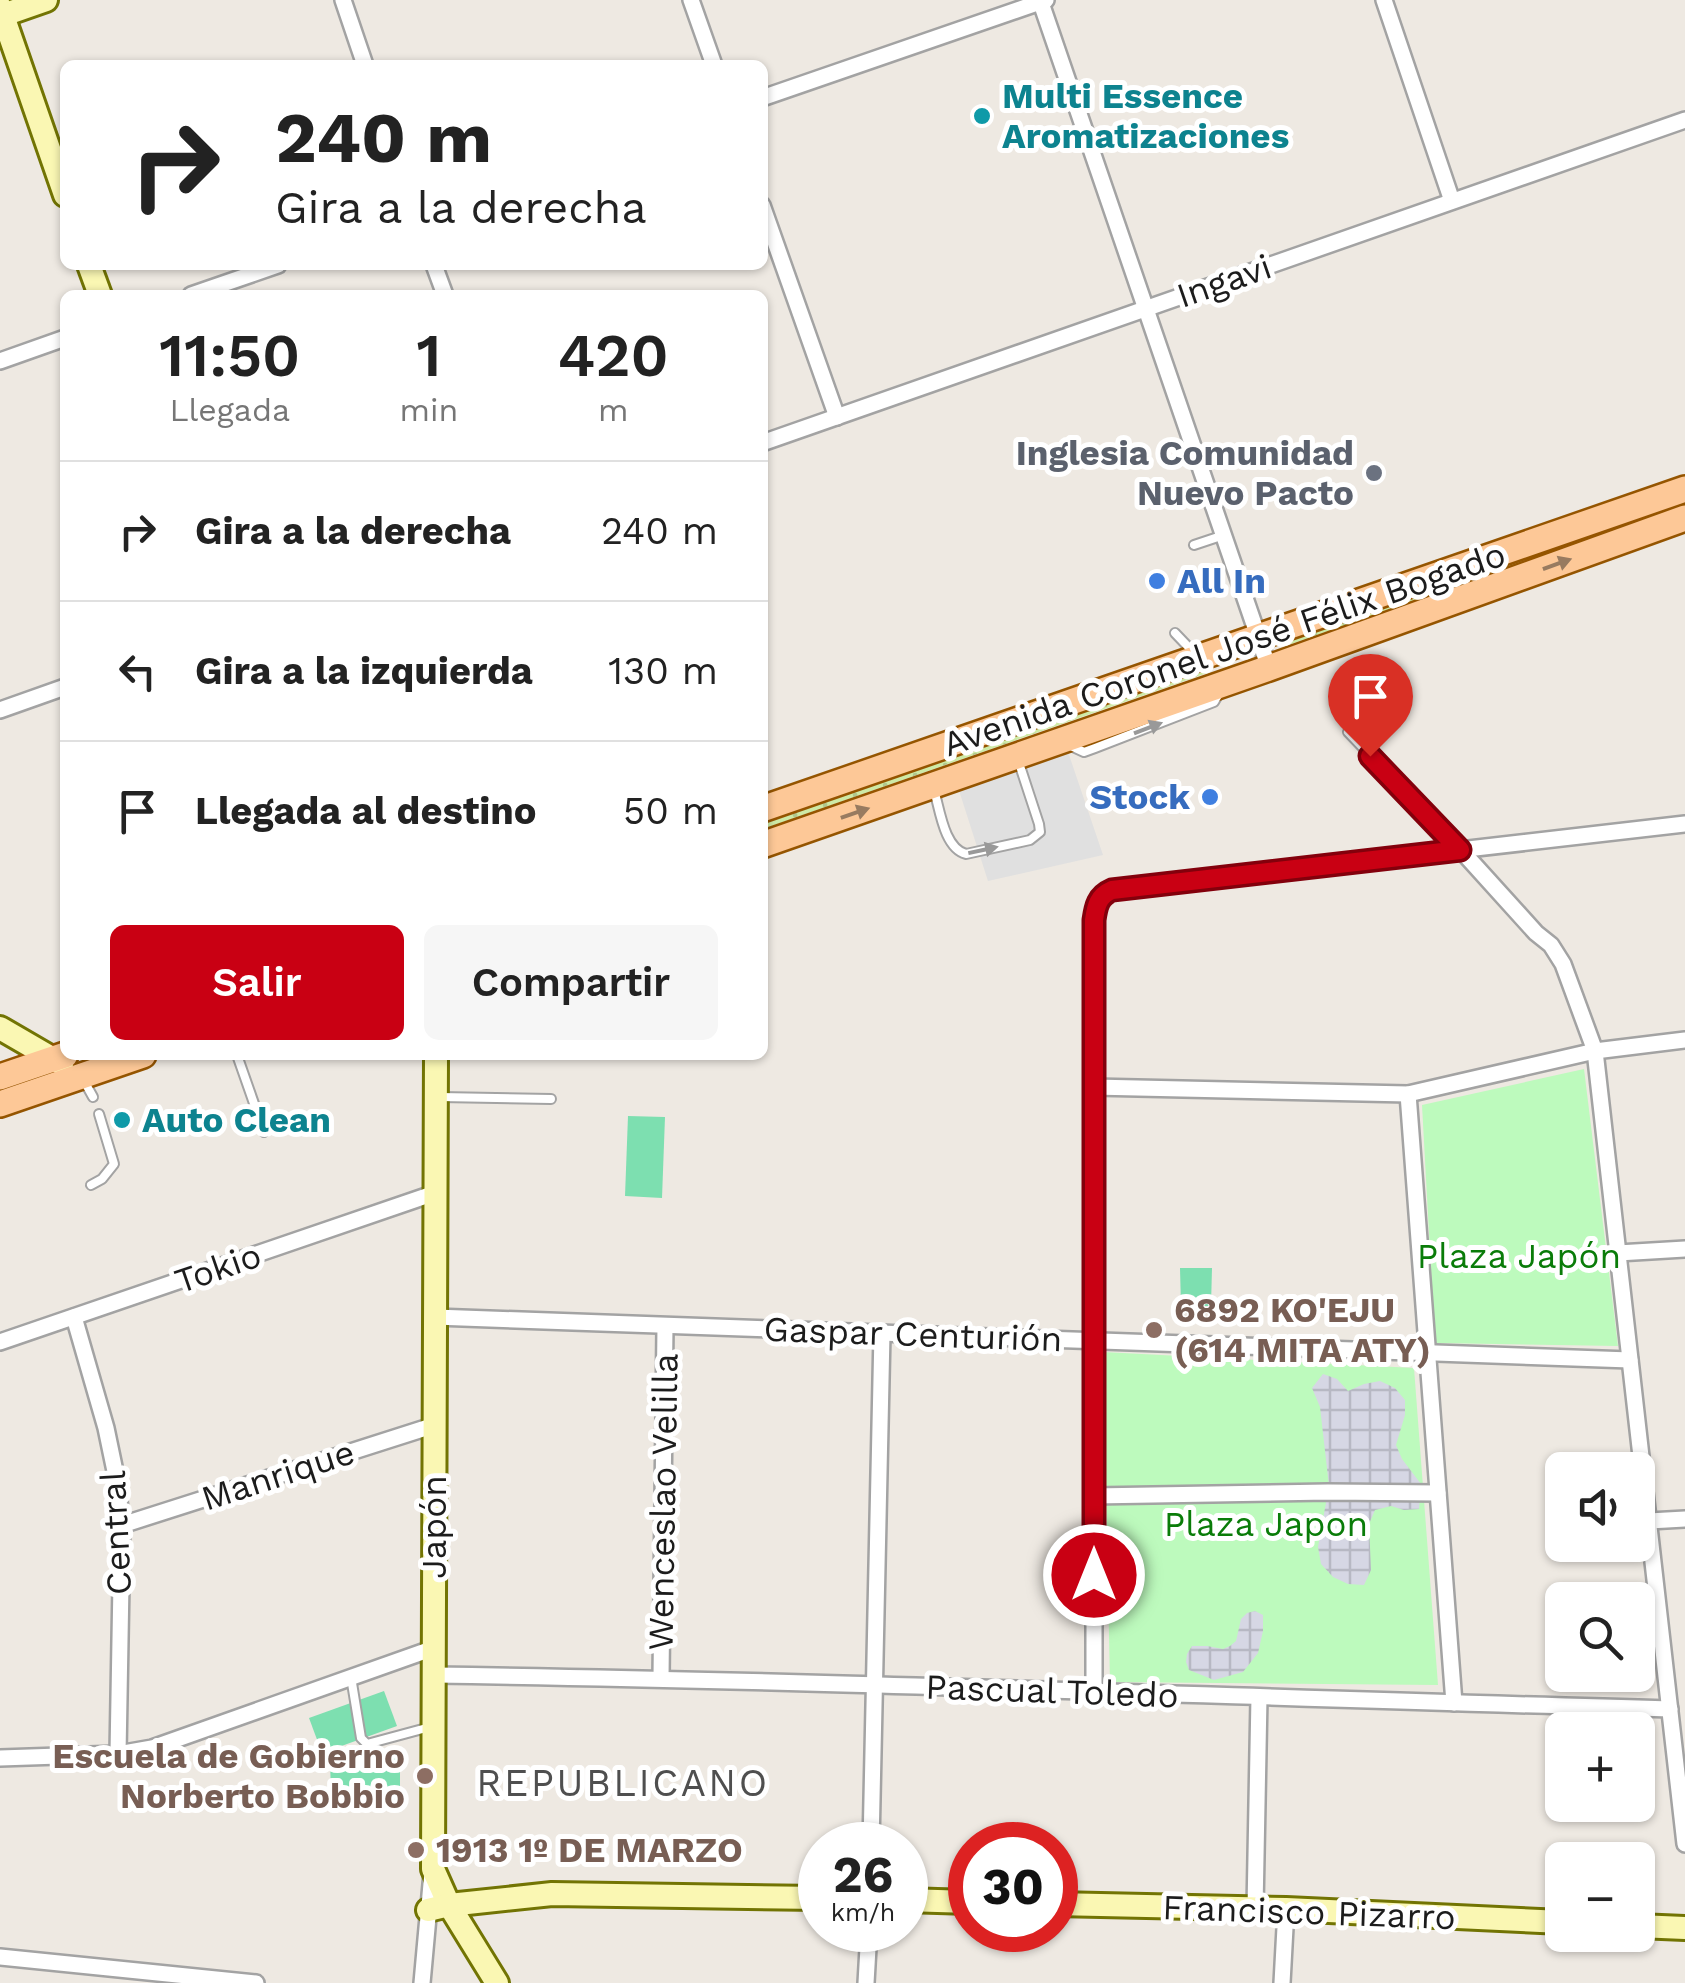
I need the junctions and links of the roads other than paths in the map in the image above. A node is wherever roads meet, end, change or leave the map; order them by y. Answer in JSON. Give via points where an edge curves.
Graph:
{"nodes":[{"id":1,"x":46,"y":0,"type":"edge"},
{"id":2,"x":342,"y":0,"type":"edge"},
{"id":3,"x":691,"y":0,"type":"edge"},
{"id":4,"x":1384,"y":0,"type":"edge"},
{"id":5,"x":1042,"y":1,"type":"edge"},
{"id":6,"x":2,"y":11,"type":"edge"},
{"id":7,"x":363,"y":60,"type":"edge"},
{"id":8,"x":712,"y":60,"type":"edge"},
{"id":9,"x":768,"y":96,"type":"edge"},
{"id":10,"x":1685,"y":120,"type":"edge"},
{"id":11,"x":60,"y":179,"type":"edge"},
{"id":12,"x":1452,"y":201,"type":"junction"},
{"id":13,"x":768,"y":222,"type":"edge"},
{"id":14,"x":264,"y":270,"type":"edge"},
{"id":15,"x":206,"y":290,"type":"edge"},
{"id":16,"x":1146,"y":308,"type":"junction"},
{"id":17,"x":60,"y":340,"type":"edge"},
{"id":18,"x":0,"y":361,"type":"edge"},
{"id":19,"x":837,"y":417,"type":"junction"},
{"id":20,"x":768,"y":441,"type":"edge"},
{"id":21,"x":1685,"y":489,"type":"edge"},
{"id":22,"x":1685,"y":518,"type":"edge"},
{"id":23,"x":1224,"y":535,"type":"junction"},
{"id":24,"x":1194,"y":544,"type":"dead end"},
{"id":25,"x":1175,"y":633,"type":"dead end"},
{"id":26,"x":1258,"y":636,"type":"junction"},
{"id":27,"x":1198,"y":657,"type":"junction"},
{"id":28,"x":1269,"y":668,"type":"junction"},
{"id":29,"x":60,"y":689,"type":"edge"},
{"id":30,"x":0,"y":710,"type":"edge"},
{"id":31,"x":1348,"y":732,"type":"dead end"},
{"id":32,"x":1017,"y":756,"type":"junction"},
{"id":33,"x":932,"y":786,"type":"junction"},
{"id":34,"x":768,"y":807,"type":"edge"},
{"id":35,"x":1685,"y":824,"type":"edge"},
{"id":36,"x":768,"y":843,"type":"edge"},
{"id":37,"x":1460,"y":850,"type":"junction"},
{"id":38,"x":0,"y":1028,"type":"edge"},
{"id":39,"x":1685,"y":1040,"type":"edge"},
{"id":40,"x":1595,"y":1051,"type":"junction"},
{"id":41,"x":59,"y":1057,"type":"edge"},
{"id":42,"x":62,"y":1060,"type":"edge"},
{"id":43,"x":134,"y":1060,"type":"edge"},
{"id":44,"x":239,"y":1060,"type":"edge"},
{"id":45,"x":436,"y":1060,"type":"edge"},
{"id":46,"x":0,"y":1077,"type":"edge"},
{"id":47,"x":87,"y":1086,"type":"junction"},
{"id":48,"x":1093,"y":1086,"type":"junction"},
{"id":49,"x":1408,"y":1094,"type":"junction"},
{"id":50,"x":436,"y":1096,"type":"junction"},
{"id":51,"x":551,"y":1098,"type":"dead end"},
{"id":52,"x":0,"y":1104,"type":"edge"},
{"id":53,"x":99,"y":1114,"type":"dead end"},
{"id":54,"x":264,"y":1132,"type":"dead end"},
{"id":55,"x":91,"y":1185,"type":"dead end"},
{"id":56,"x":436,"y":1193,"type":"junction"},
{"id":57,"x":1685,"y":1249,"type":"edge"},
{"id":58,"x":1618,"y":1252,"type":"junction"},
{"id":59,"x":74,"y":1317,"type":"junction"},
{"id":60,"x":435,"y":1318,"type":"junction"},
{"id":61,"x":664,"y":1326,"type":"junction"},
{"id":62,"x":882,"y":1333,"type":"junction"},
{"id":63,"x":1093,"y":1341,"type":"junction"},
{"id":64,"x":0,"y":1342,"type":"edge"},
{"id":65,"x":1428,"y":1352,"type":"junction"},
{"id":66,"x":1630,"y":1360,"type":"junction"},
{"id":67,"x":434,"y":1424,"type":"junction"},
{"id":68,"x":1641,"y":1452,"type":"edge"},
{"id":69,"x":1438,"y":1493,"type":"junction"},
{"id":70,"x":1094,"y":1496,"type":"junction"},
{"id":71,"x":1685,"y":1519,"type":"edge"},
{"id":72,"x":1655,"y":1521,"type":"edge"},
{"id":73,"x":122,"y":1525,"type":"junction"},
{"id":74,"x":1654,"y":1562,"type":"edge"},
{"id":75,"x":434,"y":1648,"type":"junction"},
{"id":76,"x":434,"y":1675,"type":"junction"},
{"id":77,"x":351,"y":1677,"type":"junction"},
{"id":78,"x":661,"y":1678,"type":"junction"},
{"id":79,"x":875,"y":1684,"type":"junction"},
{"id":80,"x":1094,"y":1693,"type":"junction"},
{"id":81,"x":1258,"y":1698,"type":"junction"},
{"id":82,"x":1454,"y":1703,"type":"junction"},
{"id":83,"x":1670,"y":1709,"type":"junction"},
{"id":84,"x":434,"y":1726,"type":"junction"},
{"id":85,"x":118,"y":1754,"type":"junction"},
{"id":86,"x":0,"y":1758,"type":"edge"},
{"id":87,"x":872,"y":1822,"type":"edge"},
{"id":88,"x":1685,"y":1844,"type":"edge"},
{"id":89,"x":798,"y":1897,"type":"edge"},
{"id":90,"x":1078,"y":1904,"type":"edge"},
{"id":91,"x":438,"y":1908,"type":"junction"},
{"id":92,"x":1255,"y":1908,"type":"junction"},
{"id":93,"x":1286,"y":1909,"type":"junction"},
{"id":94,"x":1545,"y":1921,"type":"edge"},
{"id":95,"x":1655,"y":1927,"type":"edge"},
{"id":96,"x":1685,"y":1928,"type":"edge"},
{"id":97,"x":868,"y":1952,"type":"edge"},
{"id":98,"x":0,"y":1957,"type":"edge"},
{"id":99,"x":256,"y":1983,"type":"edge"},
{"id":100,"x":422,"y":1983,"type":"edge"},
{"id":101,"x":496,"y":1983,"type":"edge"},
{"id":102,"x":866,"y":1983,"type":"edge"},
{"id":103,"x":1282,"y":1983,"type":"edge"}],
"edges":[{"from":1,"to":6,"type":"street"},
{"from":2,"to":7,"type":"street"},
{"from":3,"to":8,"type":"street"},
{"from":4,"to":12,"type":"street"},
{"from":5,"to":9,"type":"street"},
{"from":5,"to":16,"type":"street"},
{"from":6,"to":11,"type":"street"},
{"from":10,"to":12,"type":"street","name":"Ingavi"},
{"from":12,"to":16,"type":"street","name":"Ingavi"},
{"from":13,"to":19,"type":"street"},
{"from":14,"to":15,"type":"street"},
{"from":16,"to":19,"type":"street","name":"Ingavi"},
{"from":16,"to":23,"type":"street"},
{"from":17,"to":18,"type":"street"},
{"from":19,"to":20,"type":"street","name":"Ingavi"},
{"from":21,"to":26,"type":"main road","name":"Avenida Coronel José Félix Bogado"},
{"from":28,"to":22,"type":"main road","name":"Avenida Coronel José Félix Bogado","one_way":true},
{"from":23,"to":24,"type":"lane"},
{"from":23,"to":26,"type":"street"},
{"from":25,"to":27,"type":"lane"},
{"from":26,"to":27,"type":"main road","name":"Avenida Coronel José Félix Bogado"},
{"from":26,"to":28,"type":"street"},
{"from":27,"to":34,"type":"main road","name":"Avenida Coronel José Félix Bogado"},
{"from":32,"to":28,"type":"main road","name":"Avenida Coronel José Félix Bogado","one_way":true},
{"from":29,"to":30,"type":"street"},
{"from":31,"to":37,"type":"lane"},
{"from":32,"to":33,"type":"main road","name":"Avenida Coronel José Félix Bogado"},
{"from":33,"to":32,"type":"lane","one_way":true,"via":[[960,853],[1030,840],[1039,824]]},
{"from":36,"to":33,"type":"main road","name":"Avenida Coronel José Félix Bogado","one_way":true},
{"from":35,"to":37,"type":"street"},
{"from":37,"to":40,"type":"street","via":[[1551,945]]},
{"from":37,"to":48,"type":"street","via":[[1112,890],[1100,898],[1094,920]]},
{"from":38,"to":41,"type":"street"},
{"from":39,"to":40,"type":"street"},
{"from":40,"to":49,"type":"street"},
{"from":40,"to":58,"type":"street"},
{"from":41,"to":46,"type":"main road"},
{"from":42,"to":47,"type":"street"},
{"from":43,"to":47,"type":"main road"},
{"from":44,"to":54,"type":"lane"},
{"from":45,"to":50,"type":"street","name":"Japón"},
{"from":47,"to":52,"type":"main road"},
{"from":48,"to":49,"type":"street"},
{"from":48,"to":63,"type":"street"},
{"from":49,"to":65,"type":"street"},
{"from":50,"to":51,"type":"lane"},
{"from":50,"to":56,"type":"street","name":"Japón"},
{"from":53,"to":55,"type":"lane","via":[[114,1164]]},
{"from":56,"to":59,"type":"street","name":"Tokio"},
{"from":56,"to":60,"type":"street","name":"Japón"},
{"from":57,"to":58,"type":"street"},
{"from":58,"to":66,"type":"street"},
{"from":59,"to":64,"type":"street","name":"Tokio"},
{"from":59,"to":73,"type":"street","name":"Central","via":[[106,1428]]},
{"from":60,"to":61,"type":"street","name":"Gaspar Centurión"},
{"from":60,"to":67,"type":"street","name":"Japón"},
{"from":61,"to":62,"type":"street","name":"Gaspar Centurión"},
{"from":61,"to":78,"type":"street","name":"Wenceslao Velilla"},
{"from":62,"to":63,"type":"street","name":"Gaspar Centurión"},
{"from":62,"to":79,"type":"street"},
{"from":63,"to":65,"type":"street","name":"Gaspar Centurión"},
{"from":63,"to":70,"type":"street"},
{"from":65,"to":66,"type":"street","name":"Gaspar Centurión"},
{"from":65,"to":69,"type":"street"},
{"from":66,"to":68,"type":"street"},
{"from":67,"to":73,"type":"street","name":"Manrique"},
{"from":67,"to":75,"type":"street","name":"Japón"},
{"from":69,"to":70,"type":"street"},
{"from":69,"to":82,"type":"street"},
{"from":70,"to":80,"type":"street"},
{"from":71,"to":72,"type":"street"},
{"from":73,"to":85,"type":"street","name":"Central"},
{"from":74,"to":83,"type":"street"},
{"from":75,"to":76,"type":"street","name":"Japón"},
{"from":75,"to":77,"type":"street"},
{"from":76,"to":78,"type":"street","name":"Pascual Toledo"},
{"from":76,"to":84,"type":"street","name":"Japón"},
{"from":77,"to":84,"type":"lane","via":[[367,1744]]},
{"from":77,"to":85,"type":"street"},
{"from":78,"to":79,"type":"street","name":"Pascual Toledo"},
{"from":79,"to":80,"type":"street","name":"Pascual Toledo"},
{"from":79,"to":87,"type":"street"},
{"from":80,"to":81,"type":"street","name":"Pascual Toledo"},
{"from":81,"to":82,"type":"street","name":"Pascual Toledo"},
{"from":81,"to":92,"type":"street"},
{"from":82,"to":83,"type":"street","name":"Pascual Toledo"},
{"from":83,"to":88,"type":"street"},
{"from":84,"to":91,"type":"street","name":"Japón"},
{"from":85,"to":86,"type":"street"},
{"from":89,"to":91,"type":"street","via":[[552,1894]]},
{"from":90,"to":92,"type":"street","name":"Francisco Pizarro"},
{"from":91,"to":100,"type":"street"},
{"from":91,"to":101,"type":"street","name":"Japón"},
{"from":92,"to":93,"type":"street","name":"Francisco Pizarro"},
{"from":93,"to":94,"type":"street","name":"Francisco Pizarro"},
{"from":93,"to":103,"type":"street"},
{"from":95,"to":96,"type":"street"},
{"from":97,"to":102,"type":"street"},
{"from":98,"to":99,"type":"street"}]}
